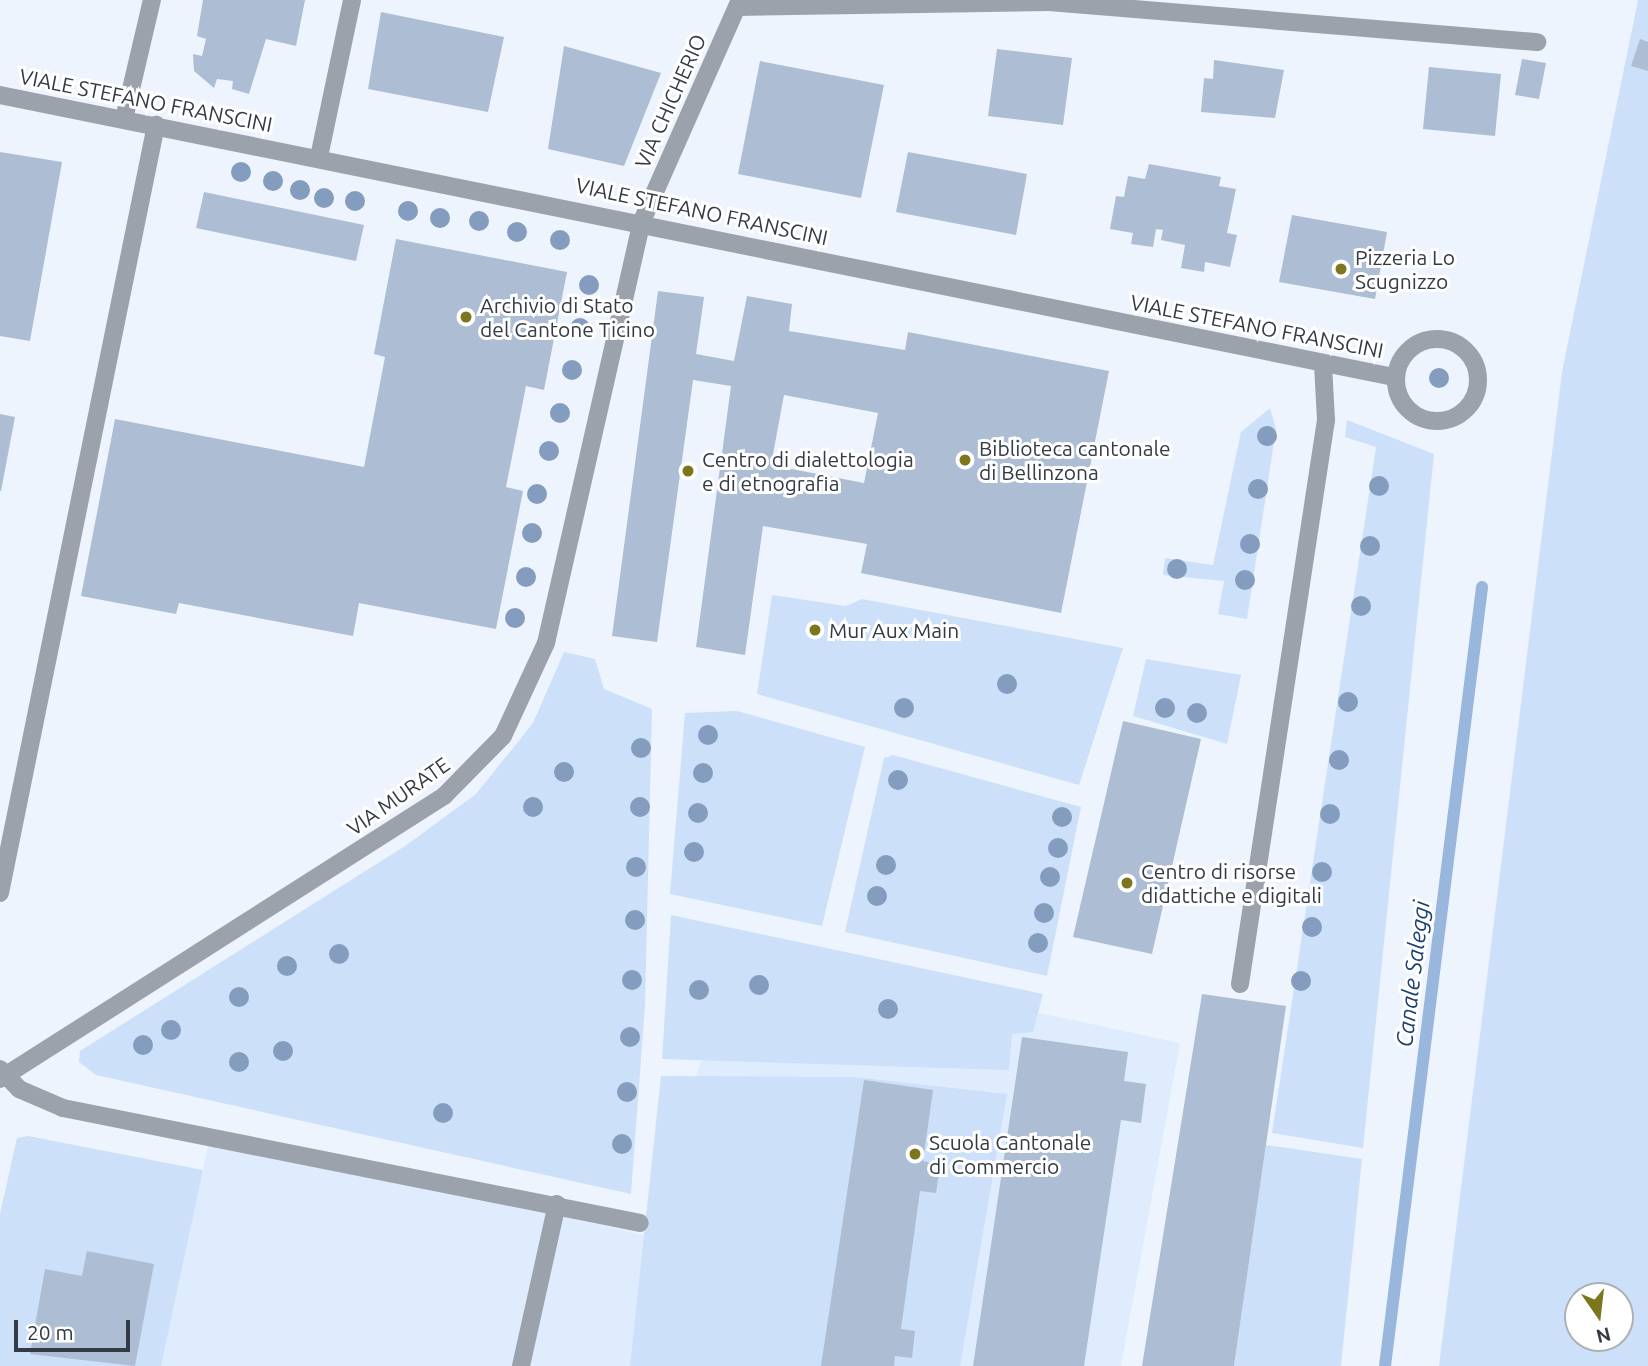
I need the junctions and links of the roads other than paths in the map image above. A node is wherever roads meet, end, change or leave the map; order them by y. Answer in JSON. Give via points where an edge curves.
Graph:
{"nodes":[{"id":1,"x":152,"y":0,"type":"edge"},
{"id":2,"x":352,"y":0,"type":"edge"},
{"id":3,"x":739,"y":4,"type":"edge"},
{"id":4,"x":1537,"y":42,"type":"dead end"},
{"id":5,"x":0,"y":95,"type":"edge"},
{"id":6,"x":124,"y":119,"type":"junction"},
{"id":7,"x":156,"y":125,"type":"junction"},
{"id":8,"x":318,"y":157,"type":"junction"},
{"id":9,"x":642,"y":221,"type":"junction"},
{"id":10,"x":1323,"y":364,"type":"junction"},
{"id":11,"x":1394,"y":377,"type":"junction"},
{"id":12,"x":0,"y":893,"type":"edge"},
{"id":13,"x":1240,"y":985,"type":"dead end"},
{"id":14,"x":1,"y":1080,"type":"edge"},
{"id":15,"x":557,"y":1204,"type":"junction"},
{"id":16,"x":640,"y":1223,"type":"dead end"},
{"id":17,"x":522,"y":1366,"type":"edge"}],
"edges":[{"from":1,"to":6,"type":"street"},
{"from":2,"to":8,"type":"street"},
{"from":3,"to":4,"type":"street","via":[[1049,2]]},
{"from":3,"to":9,"type":"street","name":"VIA CHICHERIO"},
{"from":5,"to":6,"type":"street","name":"VIALE STEFANO FRANSCINI"},
{"from":6,"to":7,"type":"street","name":"VIALE STEFANO FRANSCINI"},
{"from":7,"to":8,"type":"street","name":"VIALE STEFANO FRANSCINI"},
{"from":7,"to":12,"type":"street"},
{"from":8,"to":9,"type":"street","name":"VIALE STEFANO FRANSCINI"},
{"from":9,"to":10,"type":"street","name":"VIALE STEFANO FRANSCINI"},
{"from":9,"to":14,"type":"street","name":"VIA MURATE","via":[[546,643],[503,736],[444,796]]},
{"from":10,"to":11,"type":"street","name":"VIALE STEFANO FRANSCINI"},
{"from":10,"to":13,"type":"street","via":[[1326,420]]},
{"from":11,"to":11,"type":"street","via":[[1403,404],[1426,421],[1454,418],[1478,389],[1474,361],[1442,339],[1416,345]]},
{"from":14,"to":15,"type":"street","via":[[63,1108]]},
{"from":15,"to":16,"type":"street"},
{"from":15,"to":17,"type":"street"}]}
